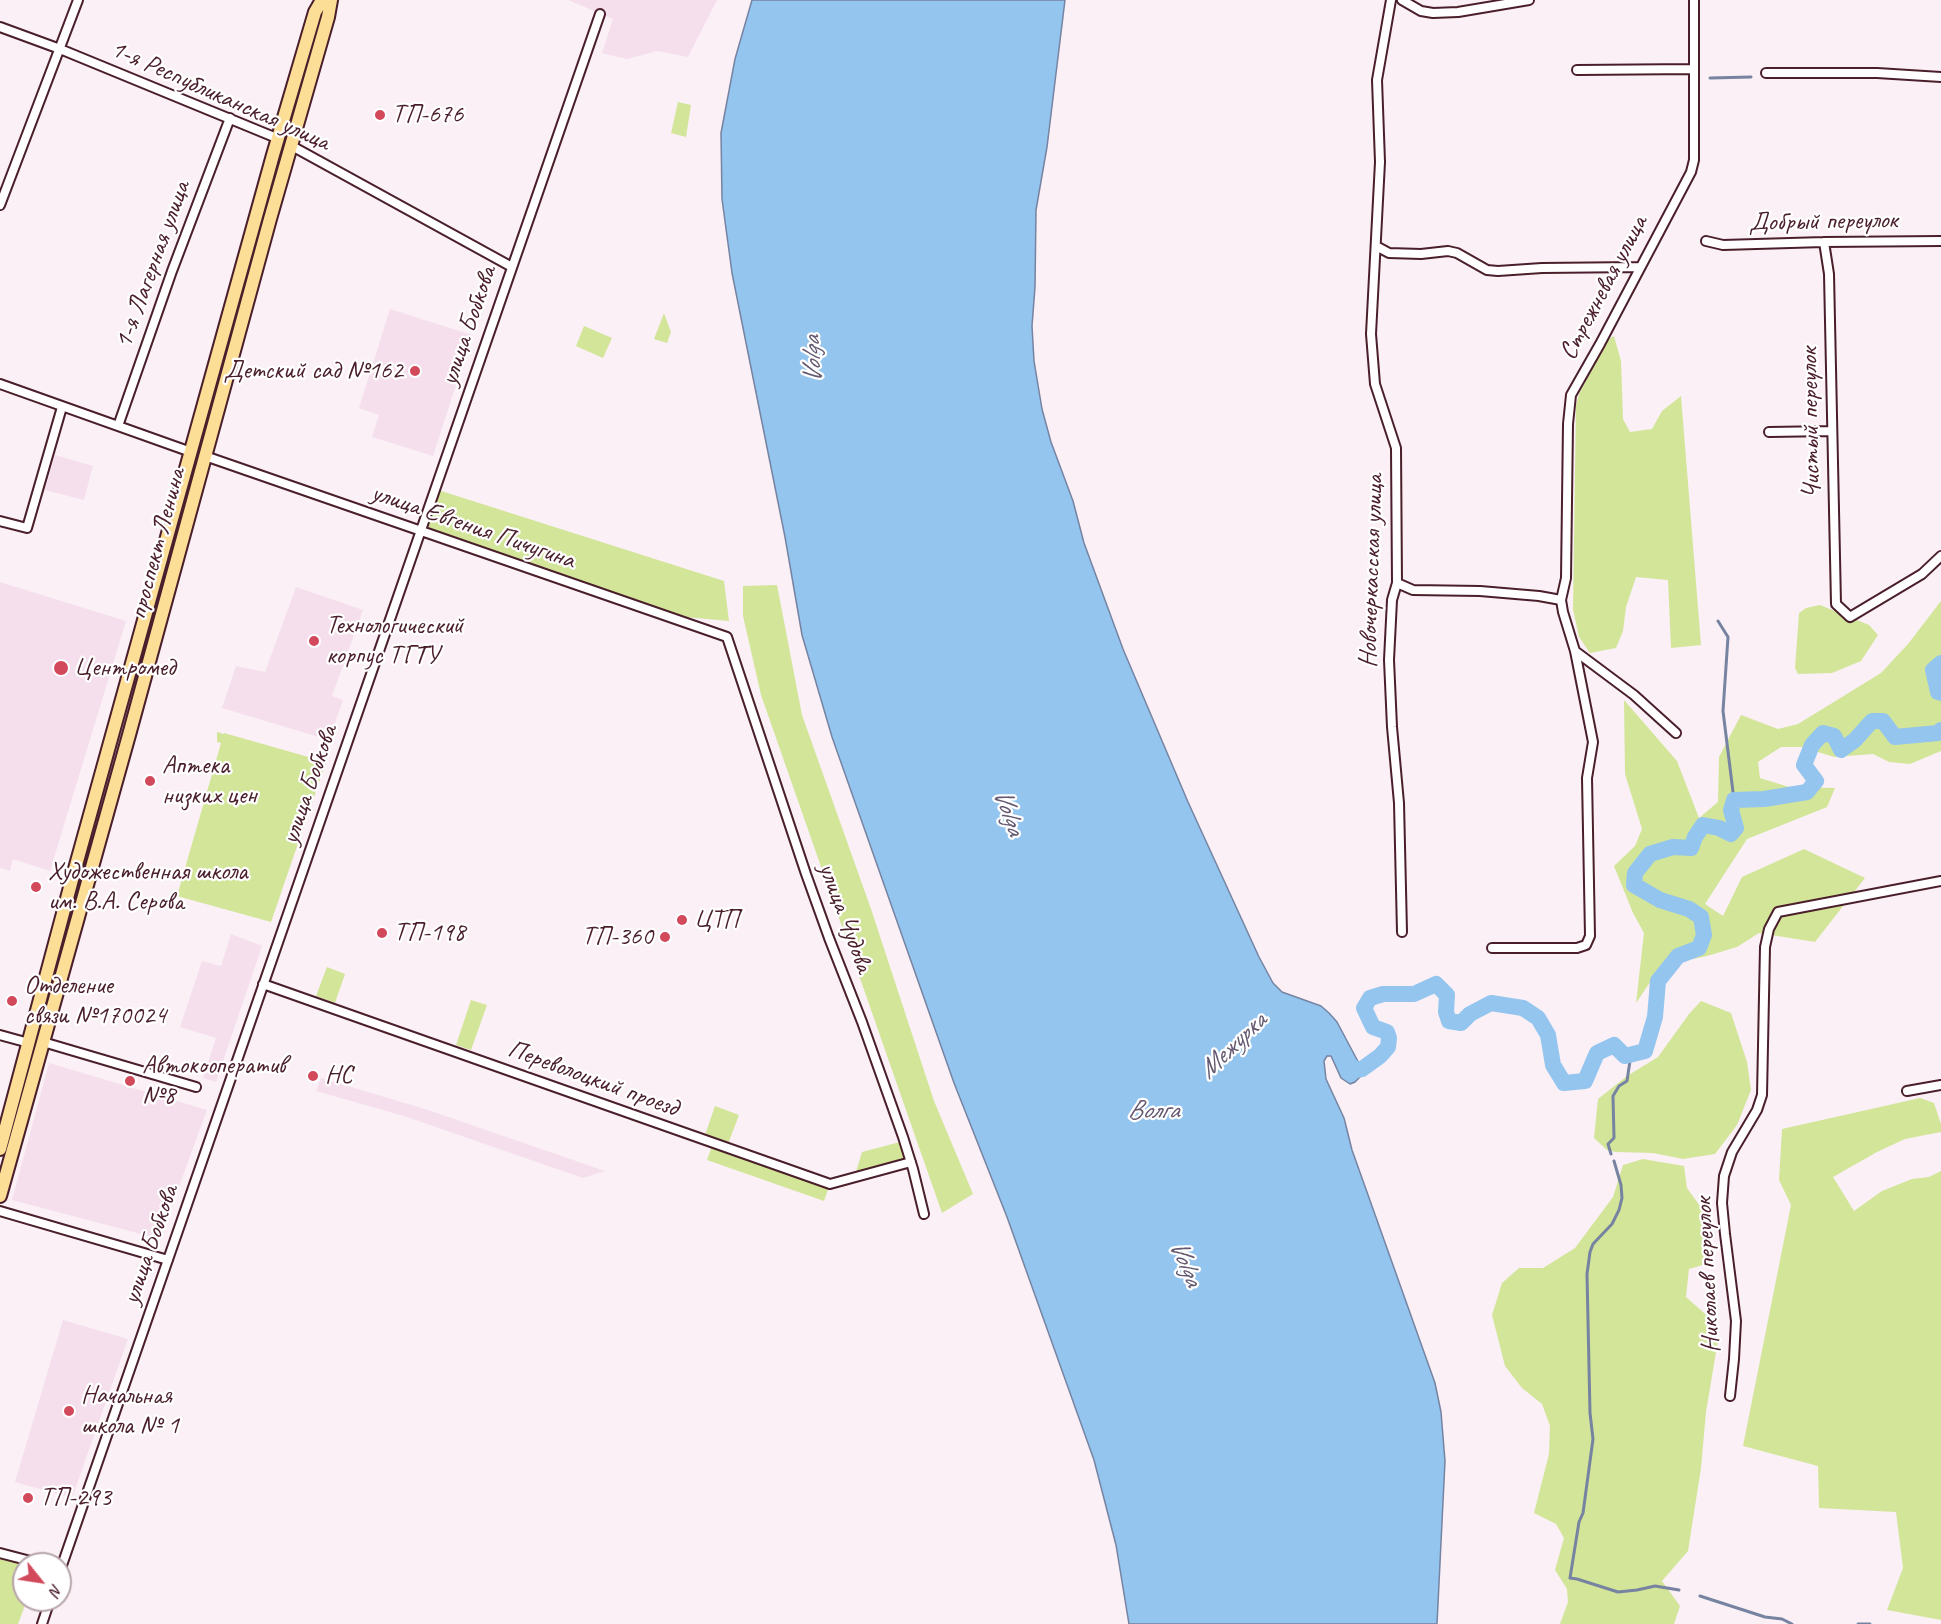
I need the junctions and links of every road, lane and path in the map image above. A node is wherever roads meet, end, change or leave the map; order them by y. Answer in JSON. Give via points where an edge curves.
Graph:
{"nodes":[{"id":1,"x":78,"y":0,"type":"edge"},
{"id":2,"x":322,"y":0,"type":"edge"},
{"id":3,"x":331,"y":0,"type":"edge"},
{"id":4,"x":1391,"y":0,"type":"edge"},
{"id":5,"x":1402,"y":0,"type":"edge"},
{"id":6,"x":1529,"y":0,"type":"edge"},
{"id":7,"x":1695,"y":0,"type":"edge"},
{"id":8,"x":600,"y":14,"type":"dead end"},
{"id":9,"x":0,"y":27,"type":"edge"},
{"id":10,"x":60,"y":49,"type":"junction"},
{"id":11,"x":1694,"y":69,"type":"junction"},
{"id":12,"x":1577,"y":70,"type":"dead end"},
{"id":13,"x":1766,"y":73,"type":"dead end"},
{"id":14,"x":1941,"y":77,"type":"edge"},
{"id":15,"x":230,"y":118,"type":"junction"},
{"id":16,"x":278,"y":139,"type":"junction"},
{"id":17,"x":291,"y":146,"type":"junction"},
{"id":18,"x":0,"y":205,"type":"edge"},
{"id":19,"x":1706,"y":241,"type":"dead end"},
{"id":20,"x":1941,"y":241,"type":"edge"},
{"id":21,"x":1824,"y":242,"type":"junction"},
{"id":22,"x":1376,"y":246,"type":"junction"},
{"id":23,"x":512,"y":267,"type":"junction"},
{"id":24,"x":1640,"y":267,"type":"junction"},
{"id":25,"x":0,"y":384,"type":"edge"},
{"id":26,"x":62,"y":407,"type":"junction"},
{"id":27,"x":118,"y":426,"type":"junction"},
{"id":28,"x":1831,"y":431,"type":"junction"},
{"id":29,"x":1769,"y":432,"type":"dead end"},
{"id":30,"x":191,"y":452,"type":"junction"},
{"id":31,"x":204,"y":460,"type":"junction"},
{"id":32,"x":0,"y":521,"type":"edge"},
{"id":33,"x":420,"y":531,"type":"junction"},
{"id":34,"x":1941,"y":556,"type":"edge"},
{"id":35,"x":1397,"y":583,"type":"junction"},
{"id":36,"x":1561,"y":600,"type":"junction"},
{"id":37,"x":727,"y":637,"type":"joint"},
{"id":38,"x":1575,"y":651,"type":"junction"},
{"id":39,"x":1676,"y":733,"type":"dead end"},
{"id":40,"x":1941,"y":881,"type":"edge"},
{"id":41,"x":1402,"y":932,"type":"dead end"},
{"id":42,"x":1492,"y":948,"type":"dead end"},
{"id":43,"x":263,"y":984,"type":"junction"},
{"id":44,"x":0,"y":1035,"type":"edge"},
{"id":45,"x":29,"y":1042,"type":"junction"},
{"id":46,"x":41,"y":1048,"type":"junction"},
{"id":47,"x":1941,"y":1085,"type":"edge"},
{"id":48,"x":196,"y":1087,"type":"dead end"},
{"id":49,"x":1907,"y":1090,"type":"dead end"},
{"id":50,"x":0,"y":1149,"type":"edge"},
{"id":51,"x":911,"y":1162,"type":"junction"},
{"id":52,"x":0,"y":1196,"type":"edge"},
{"id":53,"x":0,"y":1211,"type":"edge"},
{"id":54,"x":924,"y":1214,"type":"dead end"},
{"id":55,"x":168,"y":1260,"type":"junction"},
{"id":56,"x":1730,"y":1396,"type":"dead end"},
{"id":57,"x":66,"y":1552,"type":"edge"}],
"edges":[{"from":1,"to":10,"type":"street"},
{"from":2,"to":16,"type":"main road","name":"проспект Ленина","via":[[315,12]]},
{"from":3,"to":17,"type":"main road","name":"проспект Ленина"},
{"from":4,"to":22,"type":"street","name":"Новочеркасская улица","via":[[1377,80],[1380,162]]},
{"from":5,"to":6,"type":"street","via":[[1433,13]]},
{"from":7,"to":11,"type":"street","name":"Стрежневая улица"},
{"from":8,"to":23,"type":"street","name":"улица Бобкова"},
{"from":9,"to":10,"type":"street","name":"1-я Республиканская улица"},
{"from":10,"to":15,"type":"street","name":"1-я Республиканская улица"},
{"from":10,"to":18,"type":"street"},
{"from":11,"to":12,"type":"street"},
{"from":11,"to":24,"type":"street","name":"Стрежневая улица","via":[[1694,159]]},
{"from":13,"to":14,"type":"street"},
{"from":15,"to":16,"type":"street","name":"1-я Республиканская улица"},
{"from":15,"to":27,"type":"street","name":"1-я Лагерная улица"},
{"from":16,"to":17,"type":"street","name":"1-я Республиканская улица"},
{"from":16,"to":30,"type":"main road","name":"проспект Ленина"},
{"from":17,"to":23,"type":"street","name":"1-я Республиканская улица"},
{"from":17,"to":31,"type":"main road","name":"проспект Ленина"},
{"from":19,"to":21,"type":"street","name":"Добрый переулок","via":[[1724,245]]},
{"from":20,"to":21,"type":"street","name":"Добрый переулок"},
{"from":21,"to":28,"type":"street","name":"Чистый переулок","via":[[1829,274]]},
{"from":22,"to":24,"type":"street","via":[[1389,253],[1448,251],[1487,270],[1498,271]]},
{"from":22,"to":35,"type":"street","name":"Новочеркасская улица","via":[[1371,334],[1375,384],[1396,448]]},
{"from":23,"to":33,"type":"street","name":"улица Бобкова"},
{"from":24,"to":36,"type":"street","name":"Стрежневая улица","via":[[1571,395],[1566,578]]},
{"from":25,"to":26,"type":"street"},
{"from":26,"to":27,"type":"street"},
{"from":26,"to":32,"type":"street","via":[[27,528]]},
{"from":27,"to":30,"type":"street"},
{"from":28,"to":29,"type":"street"},
{"from":28,"to":34,"type":"street","name":"Чистый переулок","via":[[1836,604],[1850,617],[1922,574]]},
{"from":30,"to":31,"type":"main road"},
{"from":30,"to":45,"type":"main road","name":"проспект Ленина"},
{"from":31,"to":33,"type":"street","name":"улица Евгения Пичугина"},
{"from":31,"to":46,"type":"main road","name":"проспект Ленина"},
{"from":33,"to":37,"type":"street","name":"улица Евгения Пичугина"},
{"from":33,"to":43,"type":"street","name":"улица Бобкова"},
{"from":35,"to":36,"type":"street","via":[[1413,590],[1480,591]]},
{"from":35,"to":41,"type":"street","name":"Новочеркасская улица","via":[[1392,600],[1389,660],[1399,803]]},
{"from":36,"to":38,"type":"street"},
{"from":37,"to":51,"type":"street","name":"улица Чудова","via":[[806,874]]},
{"from":38,"to":39,"type":"street","via":[[1634,695]]},
{"from":38,"to":42,"type":"street","via":[[1593,742],[1587,778],[1590,936],[1586,945],[1578,948]]},
{"from":40,"to":56,"type":"street","name":"Николаев переулок","via":[[1778,912],[1769,929],[1765,947],[1762,1095],[1724,1176],[1722,1203],[1736,1321]]},
{"from":43,"to":51,"type":"street","name":"Переволоцкий проезд","via":[[830,1184]]},
{"from":43,"to":55,"type":"street","name":"улица Бобкова"},
{"from":44,"to":45,"type":"street"},
{"from":45,"to":46,"type":"main road"},
{"from":45,"to":50,"type":"main road","name":"проспект Ленина"},
{"from":46,"to":48,"type":"street"},
{"from":46,"to":52,"type":"main road","name":"проспект Ленина"},
{"from":47,"to":49,"type":"street"},
{"from":51,"to":54,"type":"street","name":"улица Чудова"},
{"from":53,"to":55,"type":"street"},
{"from":55,"to":57,"type":"street","name":"улица Бобкова"}]}
